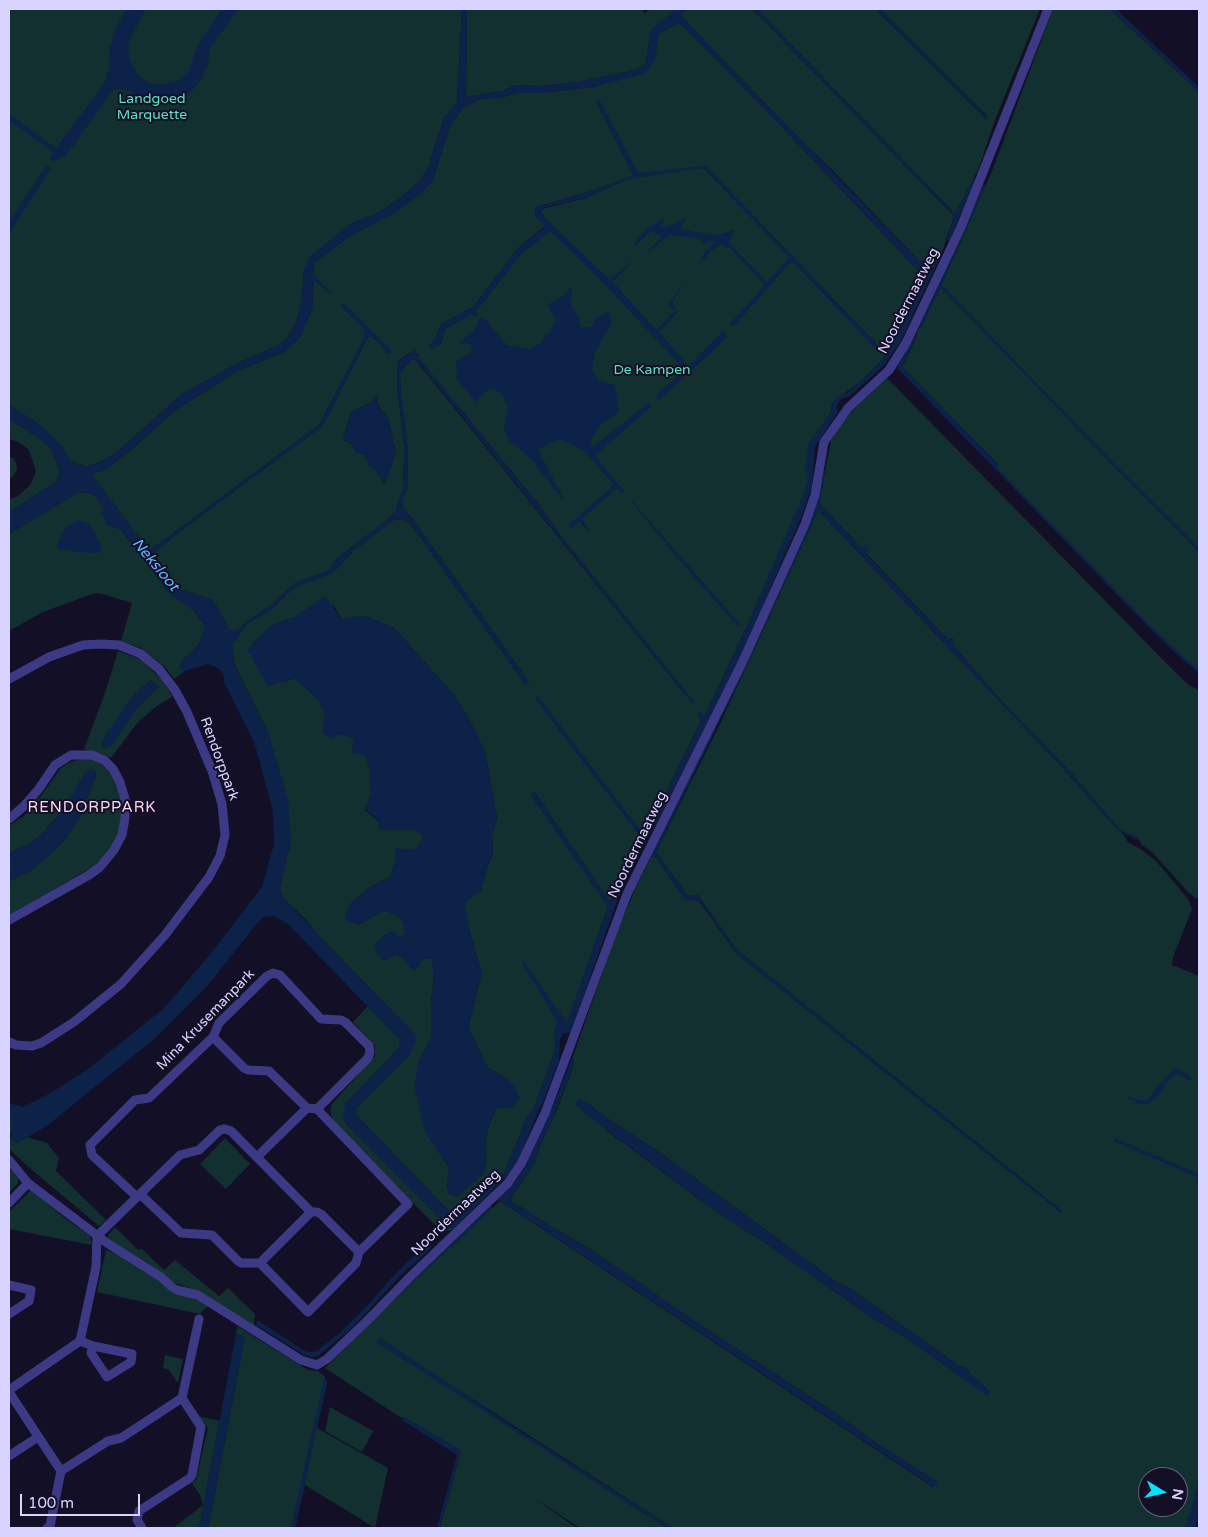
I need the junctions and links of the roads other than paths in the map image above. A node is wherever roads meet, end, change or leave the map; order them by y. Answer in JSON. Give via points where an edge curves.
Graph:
{"nodes":[{"id":1,"x":1048,"y":9,"type":"edge"},
{"id":2,"x":9,"y":679,"type":"edge"},
{"id":3,"x":9,"y":819,"type":"edge"},
{"id":4,"x":9,"y":920,"type":"edge"},
{"id":5,"x":213,"y":1037,"type":"junction"},
{"id":6,"x":9,"y":1042,"type":"edge"},
{"id":7,"x":307,"y":1108,"type":"junction"},
{"id":8,"x":316,"y":1109,"type":"junction"},
{"id":9,"x":257,"y":1157,"type":"junction"},
{"id":10,"x":9,"y":1160,"type":"edge"},
{"id":11,"x":28,"y":1183,"type":"junction"},
{"id":12,"x":138,"y":1196,"type":"junction"},
{"id":13,"x":9,"y":1202,"type":"edge"},
{"id":14,"x":311,"y":1212,"type":"junction"},
{"id":15,"x":97,"y":1236,"type":"junction"},
{"id":16,"x":359,"y":1252,"type":"junction"},
{"id":17,"x":260,"y":1262,"type":"junction"},
{"id":18,"x":9,"y":1285,"type":"edge"},
{"id":19,"x":9,"y":1314,"type":"edge"},
{"id":20,"x":199,"y":1319,"type":"dead end"},
{"id":21,"x":80,"y":1341,"type":"junction"},
{"id":22,"x":93,"y":1346,"type":"junction"},
{"id":23,"x":9,"y":1391,"type":"edge"},
{"id":24,"x":182,"y":1398,"type":"junction"},
{"id":25,"x":38,"y":1437,"type":"junction"},
{"id":26,"x":9,"y":1456,"type":"edge"},
{"id":27,"x":61,"y":1471,"type":"junction"},
{"id":28,"x":50,"y":1528,"type":"edge"},
{"id":29,"x":142,"y":1528,"type":"edge"}],
"edges":[{"from":1,"to":15,"type":"street","name":"Noordermaatweg","via":[[977,188],[911,335],[889,370],[848,408],[824,442],[815,496],[805,524],[742,663],[627,894],[545,1113],[521,1164],[508,1183],[327,1359],[317,1365],[302,1360],[198,1295],[177,1290]]},
{"from":2,"to":6,"type":"street","name":"Rendorppark","via":[[49,657],[83,645],[119,645],[141,654],[159,669],[175,690],[200,740],[222,804],[225,835],[220,856],[209,877],[165,935],[121,984],[74,1022],[41,1043],[32,1046]]},
{"from":3,"to":4,"type":"street","via":[[38,790],[55,765],[71,755],[92,755],[104,760],[113,769],[125,799],[122,835],[100,867]]},
{"from":5,"to":7,"type":"street","via":[[244,1068],[269,1071]]},
{"from":5,"to":8,"type":"street","name":"Mina Krusemanpark","via":[[219,1023],[267,976],[273,973],[280,975],[322,1019],[345,1022],[370,1050],[368,1058]]},
{"from":5,"to":12,"type":"street","name":"Mina Krusemanpark","via":[[149,1098],[135,1100],[90,1145],[92,1155]]},
{"from":7,"to":8,"type":"street"},
{"from":7,"to":9,"type":"street"},
{"from":8,"to":16,"type":"street","via":[[408,1204]]},
{"from":9,"to":12,"type":"street","via":[[231,1131],[220,1130],[199,1150],[180,1155]]},
{"from":9,"to":14,"type":"street"},
{"from":10,"to":11,"type":"street","name":"Noordermaatweg"},
{"from":11,"to":13,"type":"street"},
{"from":11,"to":15,"type":"street","name":"Noordermaatweg"},
{"from":12,"to":15,"type":"street"},
{"from":12,"to":17,"type":"street","name":"Mina Krusemanpark","via":[[181,1233],[212,1235],[238,1261]]},
{"from":14,"to":16,"type":"street","via":[[321,1214]]},
{"from":14,"to":17,"type":"street"},
{"from":15,"to":21,"type":"street","via":[[96,1267]]},
{"from":16,"to":17,"type":"street","via":[[356,1263],[308,1312]]},
{"from":18,"to":19,"type":"street","via":[[31,1290],[29,1301]]},
{"from":20,"to":24,"type":"street"},
{"from":21,"to":22,"type":"street"},
{"from":21,"to":23,"type":"street"},
{"from":22,"to":22,"type":"street","via":[[132,1354],[131,1362],[107,1378],[91,1353]]},
{"from":23,"to":25,"type":"street"},
{"from":24,"to":27,"type":"street","via":[[121,1438],[108,1441]]},
{"from":24,"to":29,"type":"street","via":[[202,1431],[192,1475],[139,1511],[137,1518]]},
{"from":25,"to":26,"type":"street"},
{"from":25,"to":27,"type":"street"},
{"from":27,"to":28,"type":"street"}]}
